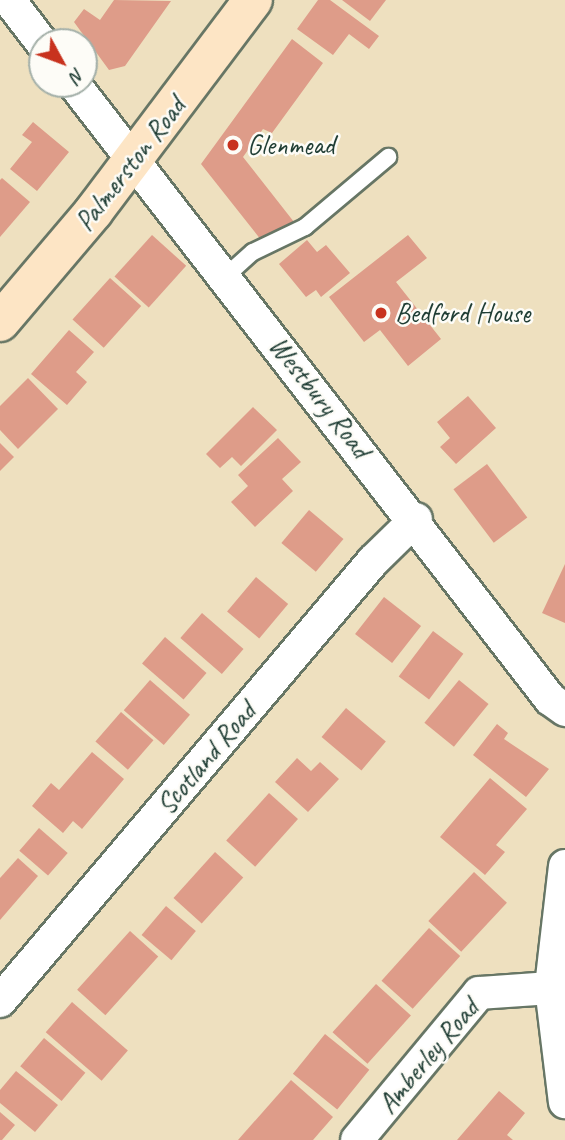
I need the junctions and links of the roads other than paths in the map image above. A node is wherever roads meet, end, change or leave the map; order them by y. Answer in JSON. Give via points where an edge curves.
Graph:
{"nodes":[{"id":1,"x":9,"y":0,"type":"edge"},
{"id":2,"x":253,"y":0,"type":"edge"},
{"id":3,"x":30,"y":28,"type":"edge"},
{"id":4,"x":85,"y":98,"type":"edge"},
{"id":5,"x":388,"y":157,"type":"dead end"},
{"id":6,"x":133,"y":160,"type":"junction"},
{"id":7,"x":226,"y":276,"type":"junction"},
{"id":8,"x":0,"y":322,"type":"edge"},
{"id":9,"x":416,"y":519,"type":"junction"},
{"id":10,"x":565,"y":709,"type":"edge"},
{"id":11,"x":565,"y":866,"type":"edge"},
{"id":12,"x":558,"y":987,"type":"edge"},
{"id":13,"x":0,"y":1000,"type":"edge"},
{"id":14,"x":565,"y":1102,"type":"edge"},
{"id":15,"x":357,"y":1140,"type":"edge"}],
"edges":[{"from":1,"to":3,"type":"street"},
{"from":2,"to":6,"type":"main road","name":"Palmerston Road"},
{"from":4,"to":6,"type":"street","name":"Westbury Road"},
{"from":5,"to":7,"type":"lane","via":[[305,227],[253,252]]},
{"from":6,"to":7,"type":"street","name":"Westbury Road"},
{"from":6,"to":8,"type":"main road","name":"Palmerston Road"},
{"from":7,"to":9,"type":"street","name":"Westbury Road"},
{"from":9,"to":10,"type":"street","name":"Westbury Road","via":[[550,698]]},
{"from":9,"to":13,"type":"street","name":"Scotland Road","via":[[364,571]]},
{"from":11,"to":12,"type":"street"},
{"from":12,"to":14,"type":"street"},
{"from":12,"to":15,"type":"street","name":"Amberley Road","via":[[480,993]]}]}
